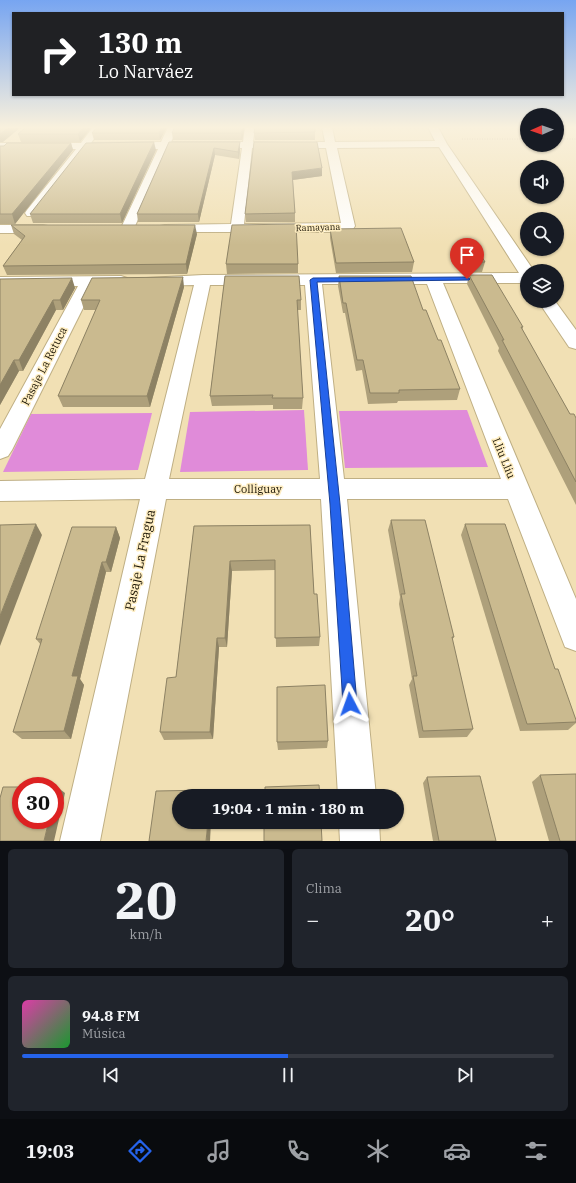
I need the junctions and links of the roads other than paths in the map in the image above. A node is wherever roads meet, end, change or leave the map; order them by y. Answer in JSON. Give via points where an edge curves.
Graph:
{"nodes":[{"id":1,"x":68,"y":166,"type":"edge"},
{"id":2,"x":155,"y":166,"type":"edge"},
{"id":3,"x":245,"y":166,"type":"edge"},
{"id":4,"x":336,"y":166,"type":"edge"},
{"id":5,"x":457,"y":166,"type":"edge"},
{"id":6,"x":237,"y":228,"type":"junction"},
{"id":7,"x":0,"y":229,"type":"edge"},
{"id":8,"x":20,"y":229,"type":"junction"},
{"id":9,"x":58,"y":229,"type":"edge"},
{"id":10,"x":111,"y":230,"type":"edge"},
{"id":11,"x":127,"y":230,"type":"junction"},
{"id":12,"x":521,"y":264,"type":"edge"},
{"id":13,"x":520,"y":278,"type":"edge"},
{"id":14,"x":433,"y":279,"type":"junction"},
{"id":15,"x":203,"y":280,"type":"junction"},
{"id":16,"x":313,"y":280,"type":"junction"},
{"id":17,"x":0,"y":282,"type":"edge"},
{"id":18,"x":88,"y":282,"type":"junction"},
{"id":19,"x":551,"y":308,"type":"edge"},
{"id":20,"x":576,"y":343,"type":"edge"},
{"id":21,"x":0,"y":450,"type":"edge"},
{"id":22,"x":155,"y":489,"type":"junction"},
{"id":23,"x":334,"y":489,"type":"junction"},
{"id":24,"x":517,"y":489,"type":"junction"},
{"id":25,"x":0,"y":491,"type":"edge"},
{"id":26,"x":576,"y":636,"type":"edge"},
{"id":27,"x":356,"y":789,"type":"edge"},
{"id":28,"x":359,"y":829,"type":"edge"},
{"id":29,"x":80,"y":841,"type":"edge"},
{"id":30,"x":360,"y":841,"type":"edge"}],
"edges":[{"from":1,"to":8,"type":"street"},
{"from":2,"to":11,"type":"street"},
{"from":3,"to":6,"type":"street"},
{"from":4,"to":6,"type":"street","name":"Ramayana","via":[[348,226]]},
{"from":5,"to":12,"type":"street"},
{"from":6,"to":11,"type":"street","name":"Ramayana"},
{"from":7,"to":8,"type":"street"},
{"from":8,"to":9,"type":"street"},
{"from":10,"to":11,"type":"street","name":"Ramayana"},
{"from":13,"to":14,"type":"street"},
{"from":14,"to":16,"type":"street"},
{"from":14,"to":24,"type":"street","name":"Lliu Lliu"},
{"from":15,"to":16,"type":"street"},
{"from":15,"to":18,"type":"street"},
{"from":15,"to":22,"type":"street","name":"Pasaje La Fragua"},
{"from":16,"to":23,"type":"street"},
{"from":17,"to":18,"type":"street"},
{"from":18,"to":21,"type":"street","name":"Pasaje La Retuca"},
{"from":19,"to":20,"type":"street"},
{"from":22,"to":23,"type":"street","name":"Colliguay"},
{"from":22,"to":25,"type":"street","name":"Colliguay"},
{"from":22,"to":29,"type":"street","name":"Pasaje La Fragua"},
{"from":23,"to":24,"type":"street","name":"Colliguay"},
{"from":23,"to":27,"type":"street"},
{"from":24,"to":26,"type":"street","name":"Lliu Lliu"},
{"from":28,"to":30,"type":"street"}]}
